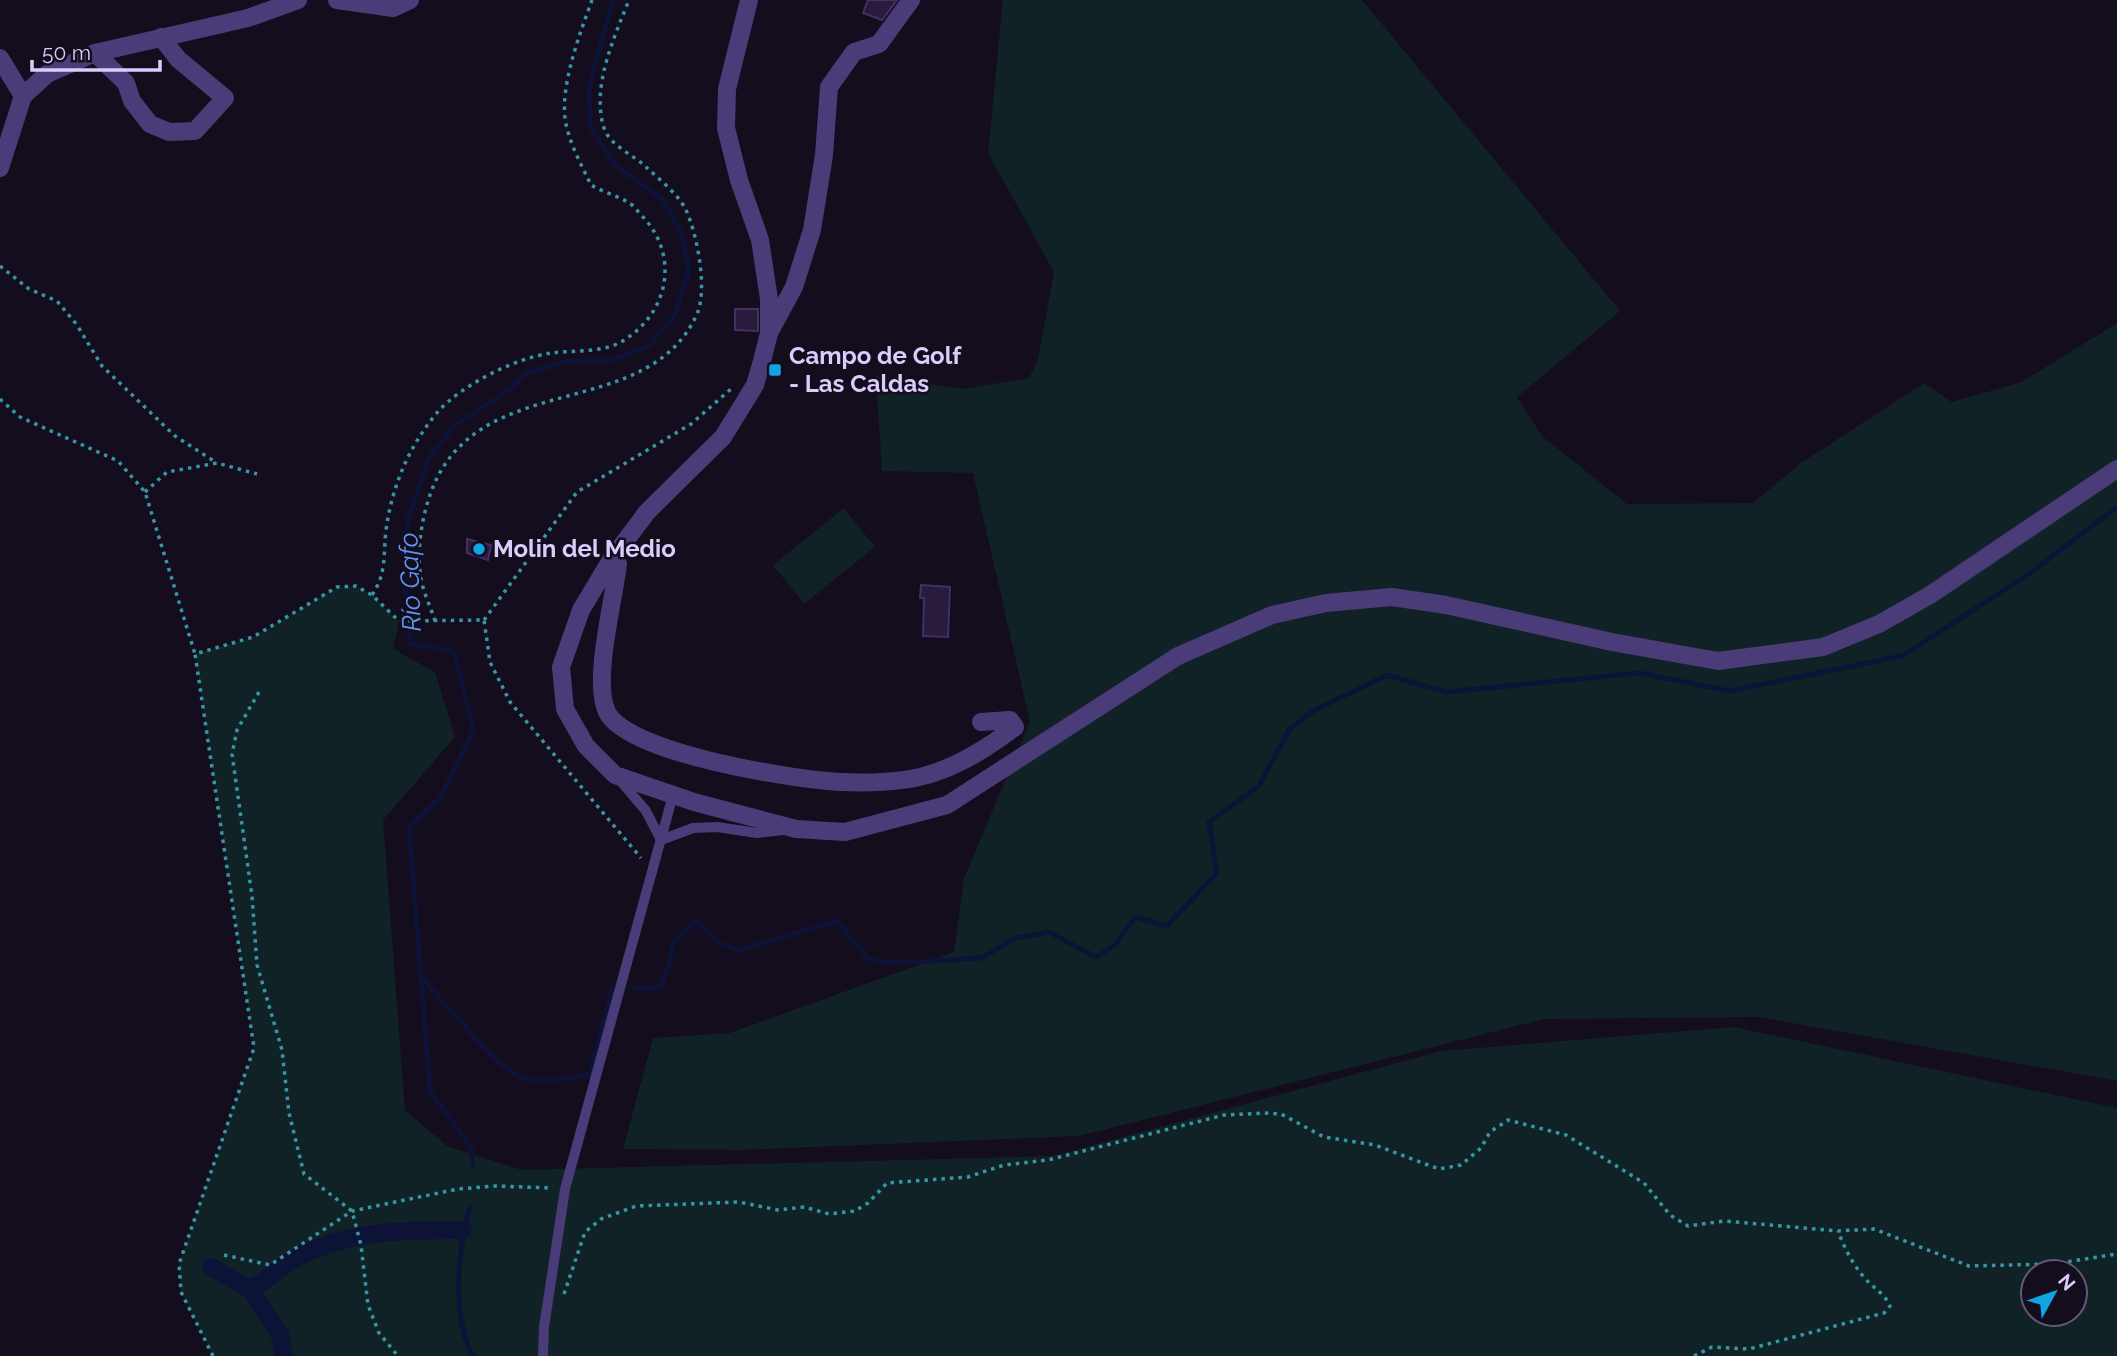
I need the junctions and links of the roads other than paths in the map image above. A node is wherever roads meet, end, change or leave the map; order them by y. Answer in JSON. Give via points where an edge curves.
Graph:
{"nodes":[{"id":1,"x":298,"y":0,"type":"edge"},
{"id":2,"x":337,"y":0,"type":"edge"},
{"id":3,"x":410,"y":0,"type":"edge"},
{"id":4,"x":749,"y":0,"type":"edge"},
{"id":5,"x":911,"y":0,"type":"edge"},
{"id":6,"x":161,"y":37,"type":"junction"},
{"id":7,"x":95,"y":53,"type":"junction"},
{"id":8,"x":0,"y":58,"type":"edge"},
{"id":9,"x":23,"y":96,"type":"junction"},
{"id":10,"x":0,"y":168,"type":"edge"},
{"id":11,"x":769,"y":333,"type":"junction"},
{"id":12,"x":2117,"y":469,"type":"edge"},
{"id":13,"x":614,"y":555,"type":"junction"},
{"id":14,"x":981,"y":722,"type":"dead end"},
{"id":15,"x":615,"y":775,"type":"junction"},
{"id":16,"x":673,"y":795,"type":"junction"},
{"id":17,"x":796,"y":829,"type":"junction"},
{"id":18,"x":661,"y":840,"type":"junction"},
{"id":19,"x":543,"y":1356,"type":"edge"}],
"edges":[{"from":1,"to":6,"type":"street","via":[[248,18]]},
{"from":2,"to":3,"type":"street","via":[[393,8]]},
{"from":4,"to":11,"type":"street","via":[[727,89],[726,128],[760,240]]},
{"from":5,"to":11,"type":"street","via":[[879,44],[854,52],[829,87],[812,230],[794,287]]},
{"from":6,"to":7,"type":"street"},
{"from":6,"to":7,"type":"street","via":[[178,59],[225,98],[195,131],[169,132],[150,124],[132,101],[126,83]]},
{"from":7,"to":9,"type":"street","via":[[47,74]]},
{"from":8,"to":9,"type":"street"},
{"from":9,"to":10,"type":"street"},
{"from":11,"to":13,"type":"street","via":[[755,384],[723,436],[647,512]]},
{"from":12,"to":17,"type":"street","via":[[1930,595],[1879,624],[1824,647],[1718,661],[1433,603],[1392,597],[1326,603],[1272,615],[1178,656],[947,805],[845,831]]},
{"from":13,"to":14,"type":"street","via":[[618,564],[602,690],[607,712],[621,729],[690,755],[746,769],[844,782],[927,775],[971,758],[1015,727],[1010,720]]},
{"from":13,"to":15,"type":"street","via":[[581,610],[561,667],[565,709],[586,747]]},
{"from":15,"to":16,"type":"street"},
{"from":15,"to":18,"type":"lane","via":[[646,811]]},
{"from":16,"to":17,"type":"street"},
{"from":16,"to":18,"type":"lane"},
{"from":17,"to":18,"type":"lane","via":[[757,833],[692,828]]},
{"from":18,"to":19,"type":"lane","via":[[565,1189]]}]}
